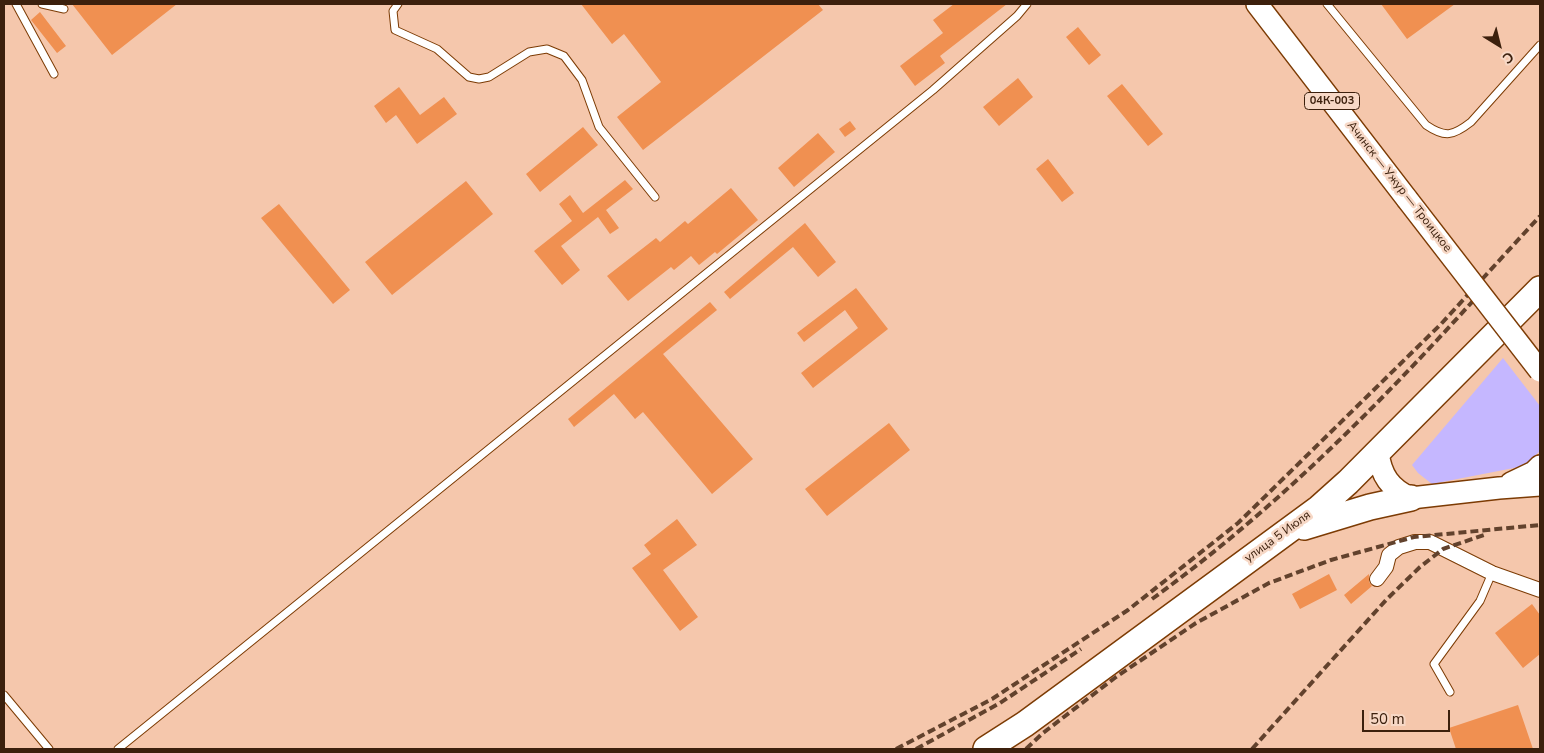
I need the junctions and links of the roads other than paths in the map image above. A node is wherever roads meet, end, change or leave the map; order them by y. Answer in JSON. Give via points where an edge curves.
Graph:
{"nodes":[{"id":1,"x":16,"y":4,"type":"edge"},
{"id":2,"x":42,"y":4,"type":"edge"},
{"id":3,"x":398,"y":4,"type":"edge"},
{"id":4,"x":1027,"y":4,"type":"edge"},
{"id":5,"x":1257,"y":4,"type":"edge"},
{"id":6,"x":1327,"y":4,"type":"edge"},
{"id":7,"x":64,"y":9,"type":"dead end"},
{"id":8,"x":1540,"y":45,"type":"edge"},
{"id":9,"x":54,"y":74,"type":"dead end"},
{"id":10,"x":655,"y":197,"type":"dead end"},
{"id":11,"x":1540,"y":289,"type":"edge"},
{"id":12,"x":1540,"y":370,"type":"edge"},
{"id":13,"x":1378,"y":453,"type":"junction"},
{"id":14,"x":1540,"y":466,"type":"edge"},
{"id":15,"x":1540,"y":486,"type":"edge"},
{"id":16,"x":1499,"y":488,"type":"junction"},
{"id":17,"x":1411,"y":498,"type":"junction"},
{"id":18,"x":1280,"y":536,"type":"junction"},
{"id":19,"x":1492,"y":573,"type":"junction"},
{"id":20,"x":1377,"y":579,"type":"dead end"},
{"id":21,"x":1540,"y":590,"type":"edge"},
{"id":22,"x":1450,"y":692,"type":"dead end"},
{"id":23,"x":4,"y":694,"type":"edge"},
{"id":24,"x":49,"y":749,"type":"edge"},
{"id":25,"x":118,"y":749,"type":"edge"},
{"id":26,"x":986,"y":749,"type":"edge"}],
"edges":[{"from":1,"to":9,"type":"lane"},
{"from":2,"to":7,"type":"lane"},
{"from":3,"to":10,"type":"lane","via":[[394,12],[395,30],[437,49],[469,77],[489,77],[529,52],[547,49],[564,56],[582,80],[599,127]]},
{"from":4,"to":25,"type":"lane","via":[[933,90]]},
{"from":5,"to":12,"type":"main road","name":"Ачинск — Ужур — Троицкое","number":"04К-003","bridge":true},
{"from":6,"to":8,"type":"lane","via":[[1426,124],[1447,135],[1461,130],[1470,122]]},
{"from":11,"to":13,"type":"highway","name":"улица 5 Июля"},
{"from":13,"to":17,"type":"main road","via":[[1385,477],[1399,493]]},
{"from":13,"to":18,"type":"highway","name":"улица 5 Июля","via":[[1334,495]]},
{"from":14,"to":16,"type":"main road"},
{"from":15,"to":16,"type":"main road"},
{"from":16,"to":17,"type":"main road"},
{"from":17,"to":18,"type":"highway"},
{"from":18,"to":26,"type":"highway","name":"улица 5 Июля","via":[[1025,724]]},
{"from":19,"to":20,"type":"street","via":[[1430,542],[1415,542],[1399,547],[1389,555],[1386,567]]},
{"from":19,"to":21,"type":"street"},
{"from":19,"to":22,"type":"lane","via":[[1480,601],[1434,664]]},
{"from":23,"to":24,"type":"lane"}]}
